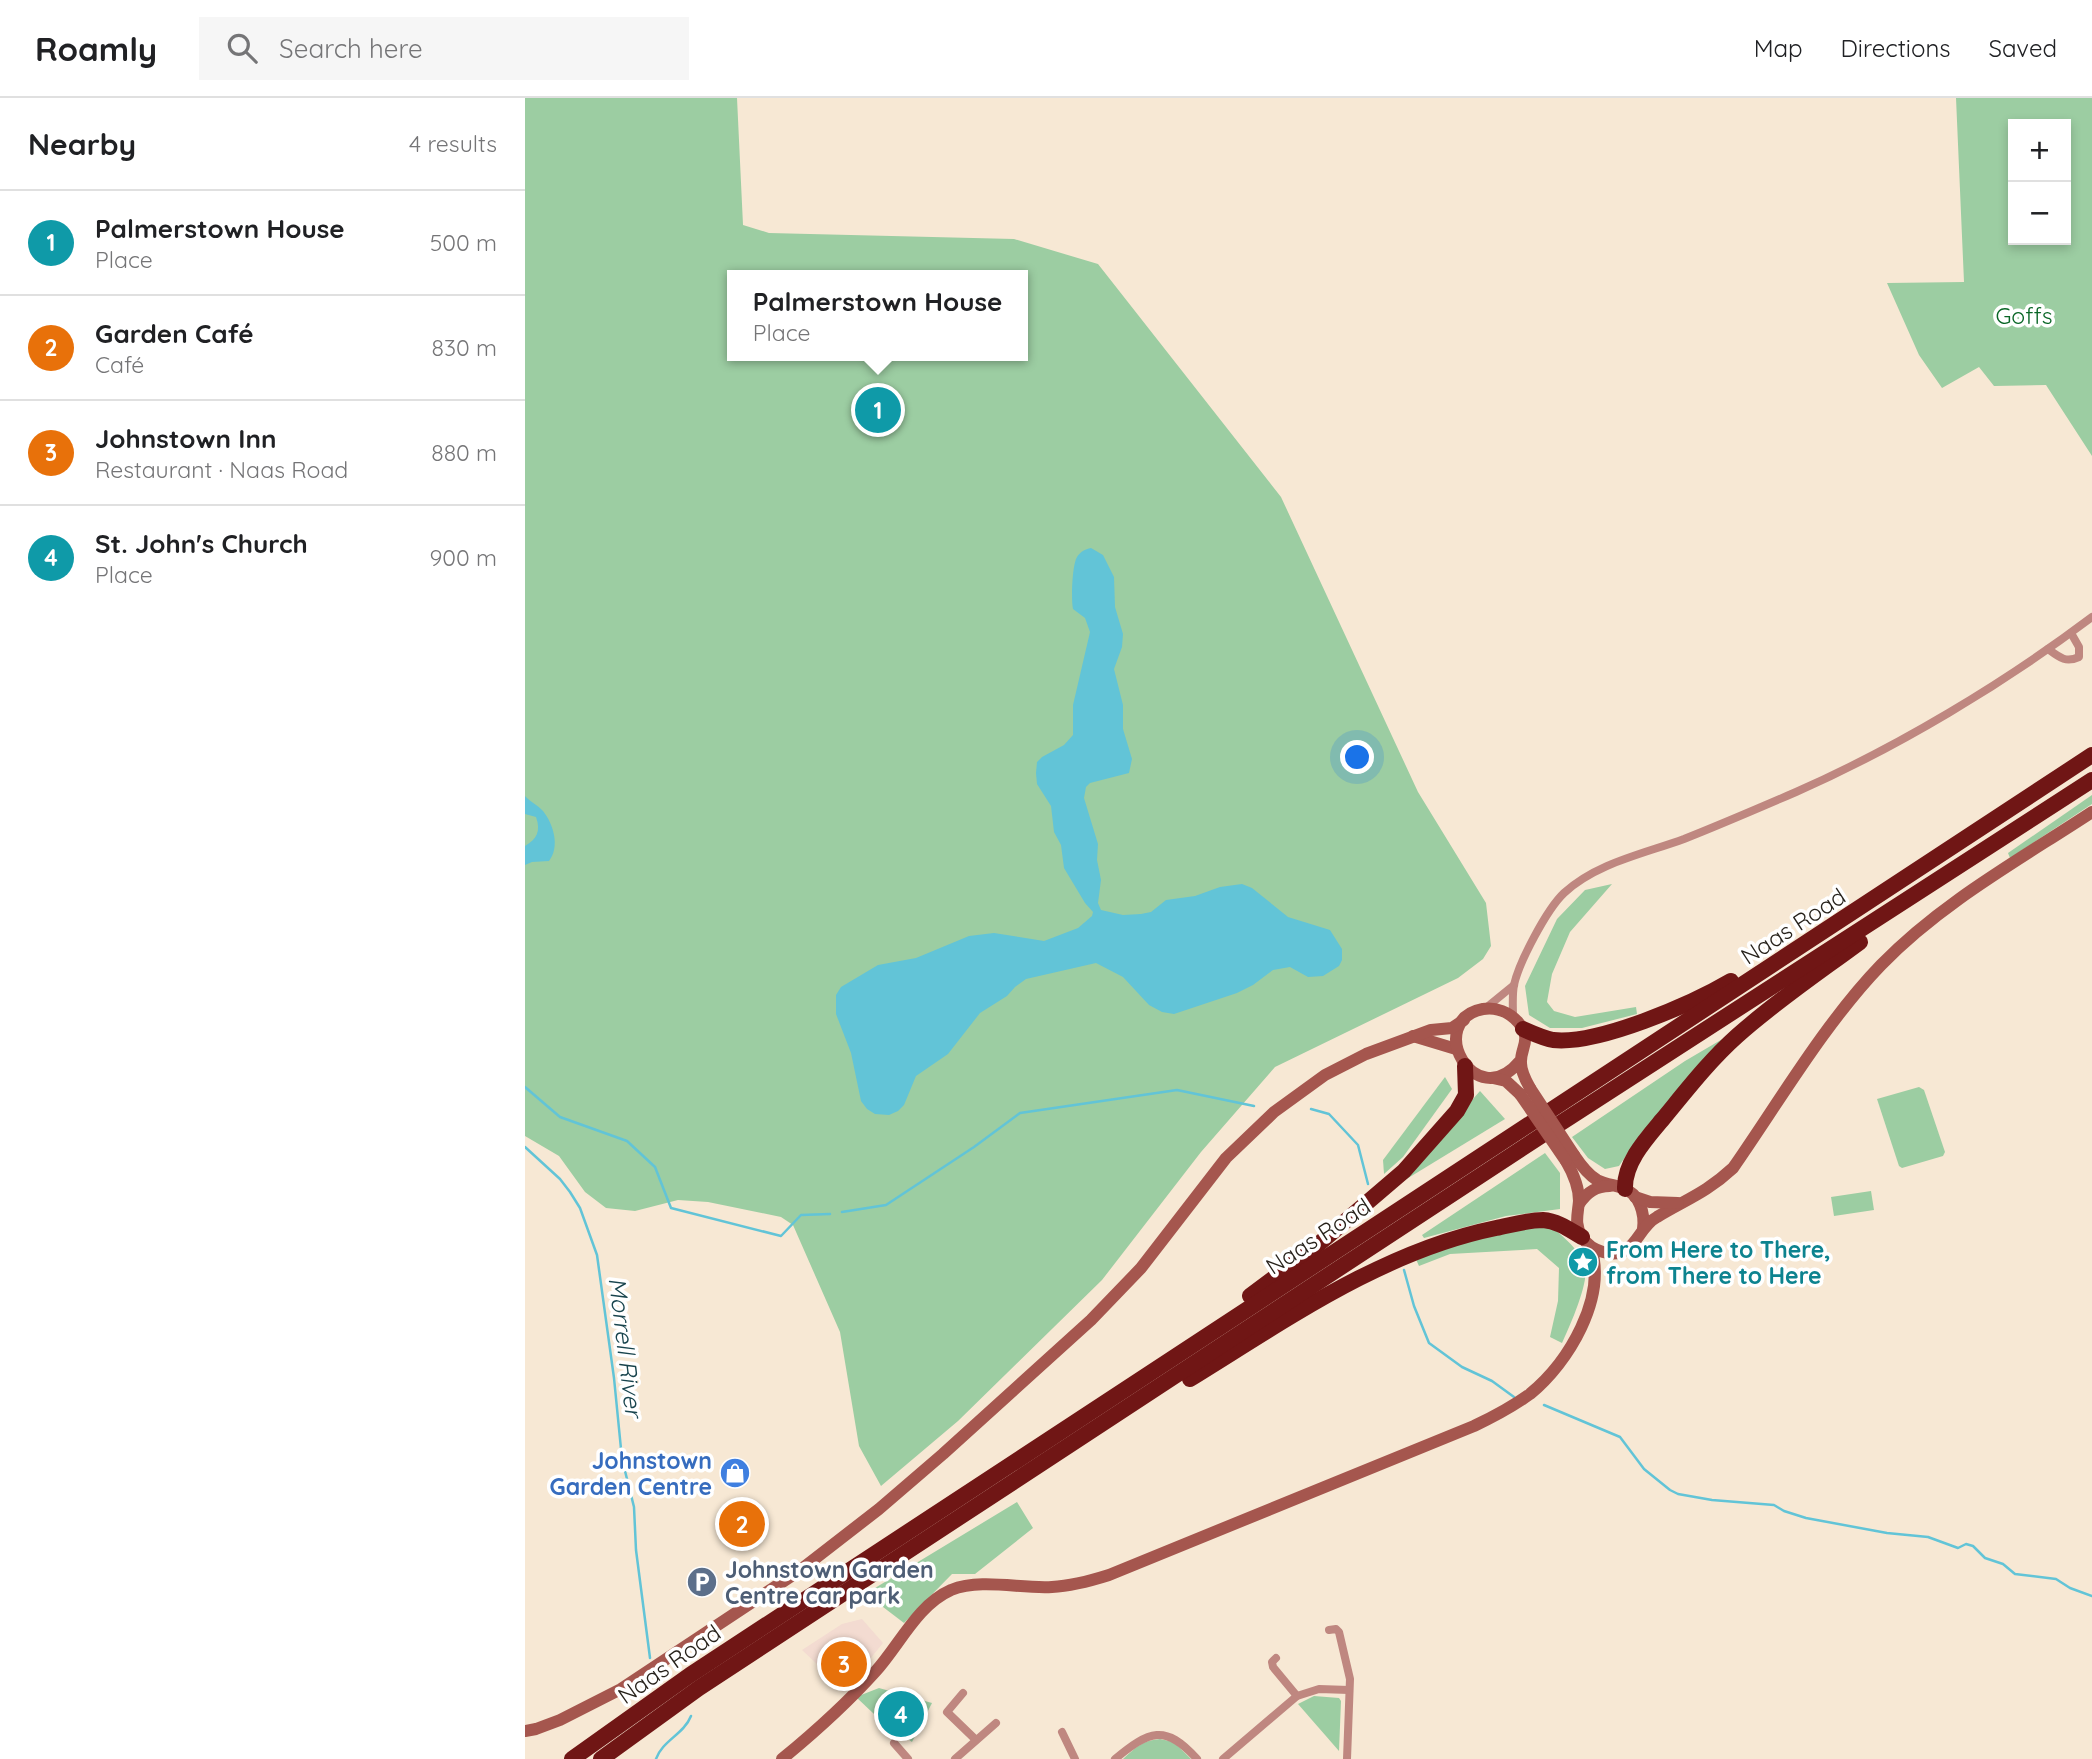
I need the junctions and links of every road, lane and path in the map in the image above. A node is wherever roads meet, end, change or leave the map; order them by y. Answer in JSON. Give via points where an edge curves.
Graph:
{"nodes":[{"id":1,"x":2092,"y":617,"type":"edge"},
{"id":2,"x":2071,"y":633,"type":"junction"},
{"id":3,"x":2048,"y":649,"type":"junction"},
{"id":4,"x":2092,"y":755,"type":"edge"},
{"id":5,"x":2092,"y":780,"type":"edge"},
{"id":6,"x":2077,"y":790,"type":"junction"},
{"id":7,"x":2092,"y":812,"type":"edge"},
{"id":8,"x":1934,"y":860,"type":"junction"},
{"id":9,"x":1514,"y":985,"type":"junction"},
{"id":10,"x":1485,"y":1009,"type":"junction"},
{"id":11,"x":1464,"y":1020,"type":"junction"},
{"id":12,"x":1518,"y":1023,"type":"junction"},
{"id":13,"x":1413,"y":1036,"type":"junction"},
{"id":14,"x":1456,"y":1049,"type":"junction"},
{"id":15,"x":1520,"y":1061,"type":"junction"},
{"id":16,"x":1465,"y":1066,"type":"junction"},
{"id":17,"x":1492,"y":1077,"type":"junction"},
{"id":18,"x":1525,"y":1091,"type":"junction"},
{"id":19,"x":1570,"y":1158,"type":"junction"},
{"id":20,"x":1623,"y":1190,"type":"junction"},
{"id":21,"x":1682,"y":1203,"type":"junction"},
{"id":22,"x":1579,"y":1204,"type":"junction"},
{"id":23,"x":1643,"y":1230,"type":"junction"},
{"id":24,"x":1587,"y":1242,"type":"junction"},
{"id":25,"x":1618,"y":1253,"type":"junction"},
{"id":26,"x":1595,"y":1280,"type":"junction"},
{"id":27,"x":1028,"y":1463,"type":"junction"},
{"id":28,"x":1329,"y":1630,"type":"dead end"},
{"id":29,"x":1276,"y":1658,"type":"dead end"},
{"id":30,"x":1349,"y":1690,"type":"junction"},
{"id":31,"x":963,"y":1693,"type":"dead end"},
{"id":32,"x":1297,"y":1696,"type":"junction"},
{"id":33,"x":996,"y":1723,"type":"dead end"},
{"id":34,"x":531,"y":1730,"type":"edge"},
{"id":35,"x":1062,"y":1732,"type":"dead end"},
{"id":36,"x":525,"y":1737,"type":"edge"},
{"id":37,"x":976,"y":1740,"type":"junction"},
{"id":38,"x":894,"y":1743,"type":"dead end"},
{"id":39,"x":572,"y":1759,"type":"edge"},
{"id":40,"x":601,"y":1759,"type":"edge"},
{"id":41,"x":782,"y":1759,"type":"edge"},
{"id":42,"x":908,"y":1759,"type":"edge"},
{"id":43,"x":955,"y":1759,"type":"edge"},
{"id":44,"x":1075,"y":1759,"type":"edge"},
{"id":45,"x":1115,"y":1759,"type":"edge"},
{"id":46,"x":1197,"y":1759,"type":"edge"},
{"id":47,"x":1223,"y":1759,"type":"edge"},
{"id":48,"x":1347,"y":1759,"type":"edge"}],
"edges":[{"from":1,"to":2,"type":"street"},
{"from":2,"to":3,"type":"street"},
{"from":2,"to":3,"type":"street","via":[[2079,657],[2061,659]]},
{"from":3,"to":9,"type":"street","via":[[1910,734],[1799,791],[1583,878],[1545,917]]},
{"from":4,"to":8,"type":"highway","name":"Naas Road"},
{"from":5,"to":6,"type":"highway","name":"Naas Road"},
{"from":6,"to":20,"type":"highway","via":[[1898,914],[1737,1036],[1648,1137],[1625,1175]]},
{"from":6,"to":27,"type":"highway","name":"Naas Road"},
{"from":7,"to":21,"type":"street","via":[[1953,903],[1883,963],[1844,1008],[1733,1168]]},
{"from":8,"to":12,"type":"highway","via":[[1767,961],[1668,1012],[1571,1039],[1554,1040]]},
{"from":8,"to":27,"type":"highway","name":"Naas Road"},
{"from":9,"to":10,"type":"street"},
{"from":9,"to":12,"type":"street"},
{"from":10,"to":11,"type":"street"},
{"from":10,"to":12,"type":"street","via":[[1500,1010]]},
{"from":11,"to":13,"type":"street","via":[[1452,1028]]},
{"from":11,"to":14,"type":"street"},
{"from":12,"to":15,"type":"street","via":[[1525,1045]]},
{"from":13,"to":14,"type":"street"},
{"from":13,"to":34,"type":"street","via":[[1325,1075],[1274,1112],[1226,1157],[1142,1268],[1091,1320],[879,1509],[799,1571],[663,1663],[590,1706]]},
{"from":14,"to":16,"type":"street"},
{"from":15,"to":17,"type":"street","via":[[1509,1072]]},
{"from":15,"to":18,"type":"street"},
{"from":16,"to":17,"type":"street"},
{"from":16,"to":27,"type":"highway","via":[[1466,1095],[1457,1111],[1371,1202]]},
{"from":17,"to":18,"type":"street"},
{"from":18,"to":19,"type":"street","bridge":true},
{"from":19,"to":20,"type":"street","via":[[1596,1180]]},
{"from":19,"to":22,"type":"street"},
{"from":20,"to":21,"type":"street","via":[[1650,1202]]},
{"from":20,"to":22,"type":"street","via":[[1595,1188]]},
{"from":20,"to":23,"type":"street","via":[[1643,1212]]},
{"from":21,"to":23,"type":"street"},
{"from":22,"to":24,"type":"street","via":[[1576,1218]]},
{"from":23,"to":25,"type":"street","via":[[1634,1245]]},
{"from":24,"to":25,"type":"street","via":[[1608,1254]]},
{"from":24,"to":26,"type":"street"},
{"from":24,"to":27,"type":"highway","via":[[1543,1220],[1480,1231],[1401,1258],[1087,1441]]},
{"from":25,"to":26,"type":"street"},
{"from":26,"to":41,"type":"street","via":[[1584,1319],[1566,1353],[1543,1382],[1513,1406],[1109,1575],[1051,1587],[973,1585],[952,1590],[929,1605],[876,1671]]},
{"from":27,"to":39,"type":"highway","name":"Naas Road","via":[[701,1667]]},
{"from":27,"to":40,"type":"highway","name":"Naas Road"},
{"from":28,"to":30,"type":"street","via":[[1339,1632]]},
{"from":29,"to":32,"type":"street","via":[[1273,1667]]},
{"from":30,"to":32,"type":"street","via":[[1318,1689]]},
{"from":30,"to":48,"type":"street"},
{"from":31,"to":37,"type":"street","via":[[947,1712]]},
{"from":32,"to":47,"type":"street"},
{"from":33,"to":37,"type":"street"},
{"from":34,"to":36,"type":"street"},
{"from":35,"to":44,"type":"street"},
{"from":37,"to":43,"type":"street"},
{"from":38,"to":42,"type":"street"},
{"from":45,"to":46,"type":"street","via":[[1139,1739],[1157,1735],[1182,1743]]}]}
